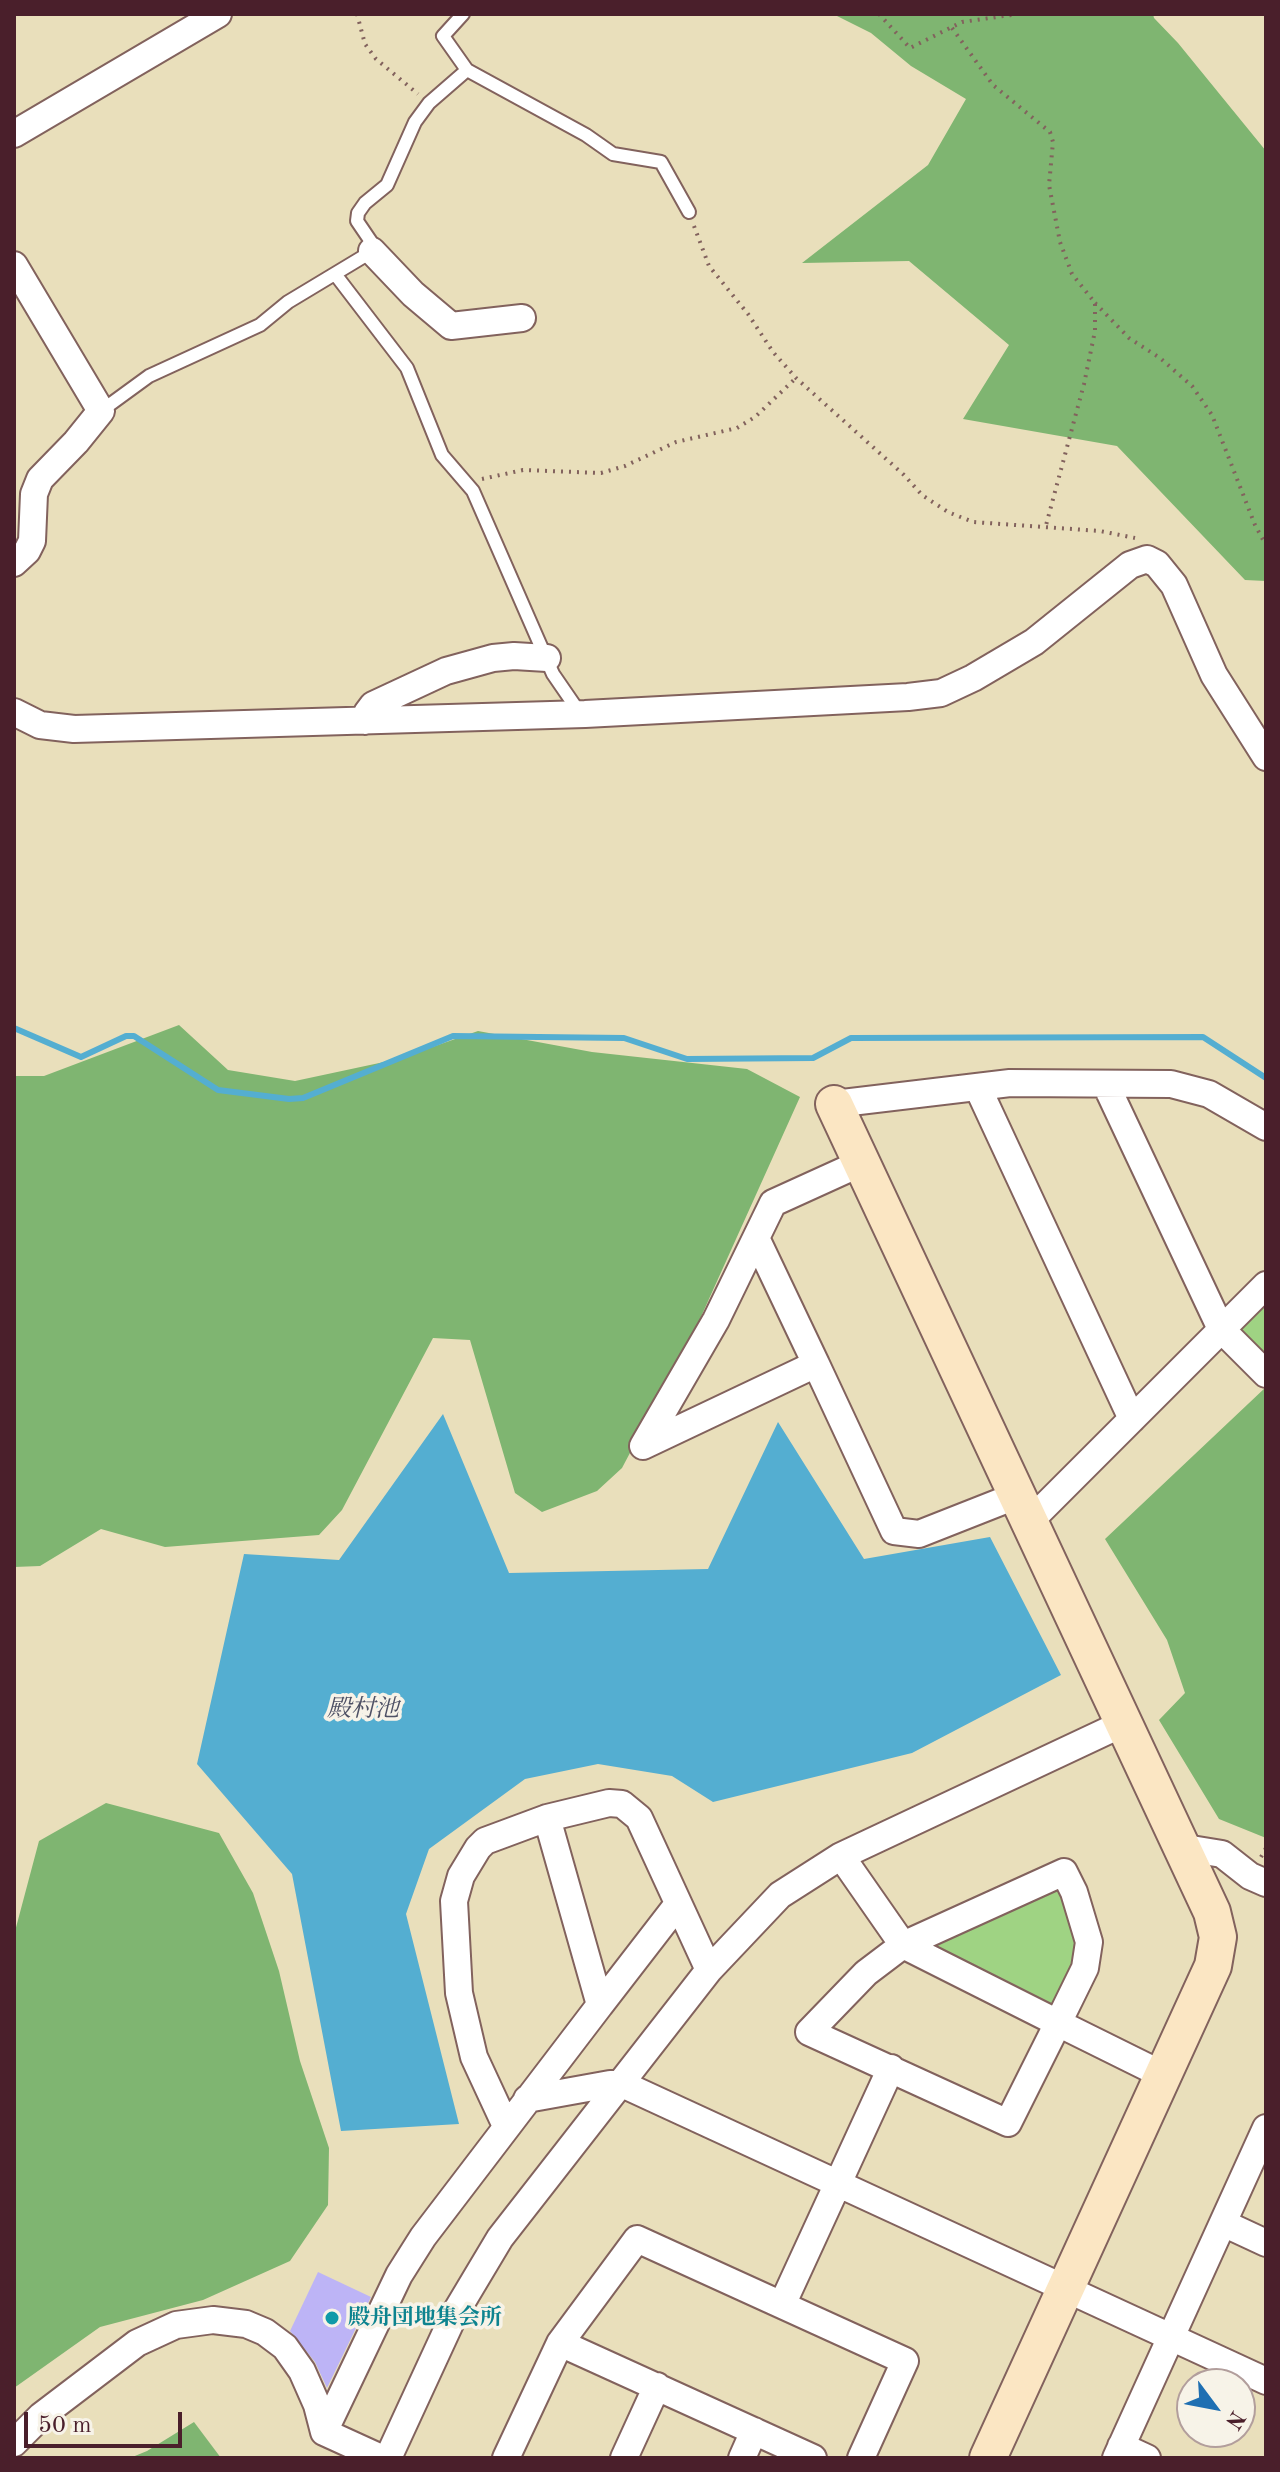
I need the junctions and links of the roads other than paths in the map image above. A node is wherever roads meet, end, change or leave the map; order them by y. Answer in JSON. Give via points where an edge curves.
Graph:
{"nodes":[{"id":1,"x":218,"y":14,"type":"edge"},
{"id":2,"x":463,"y":14,"type":"edge"},
{"id":3,"x":467,"y":70,"type":"junction"},
{"id":4,"x":14,"y":134,"type":"edge"},
{"id":5,"x":689,"y":212,"type":"road end"},
{"id":6,"x":372,"y":251,"type":"junction"},
{"id":7,"x":14,"y":265,"type":"edge"},
{"id":8,"x":335,"y":274,"type":"junction"},
{"id":9,"x":522,"y":318,"type":"dead end"},
{"id":10,"x":101,"y":411,"type":"junction"},
{"id":11,"x":14,"y":563,"type":"edge"},
{"id":12,"x":547,"y":658,"type":"junction"},
{"id":13,"x":14,"y":712,"type":"edge"},
{"id":14,"x":575,"y":715,"type":"junction"},
{"id":15,"x":366,"y":721,"type":"junction"},
{"id":16,"x":1266,"y":757,"type":"edge"},
{"id":17,"x":1106,"y":1085,"type":"junction"},
{"id":18,"x":978,"y":1088,"type":"junction"},
{"id":19,"x":834,"y":1104,"type":"joint"},
{"id":20,"x":1266,"y":1127,"type":"edge"},
{"id":21,"x":861,"y":1163,"type":"junction"},
{"id":22,"x":757,"y":1240,"type":"junction"},
{"id":23,"x":1266,"y":1285,"type":"edge"},
{"id":24,"x":1221,"y":1329,"type":"junction"},
{"id":25,"x":816,"y":1364,"type":"junction"},
{"id":26,"x":1266,"y":1374,"type":"edge"},
{"id":27,"x":1132,"y":1419,"type":"junction"},
{"id":28,"x":1024,"y":1508,"type":"junction"},
{"id":29,"x":1122,"y":1724,"type":"junction"},
{"id":30,"x":547,"y":1818,"type":"junction"},
{"id":31,"x":1179,"y":1847,"type":"junction"},
{"id":32,"x":841,"y":1856,"type":"junction"},
{"id":33,"x":1266,"y":1883,"type":"edge"},
{"id":34,"x":678,"y":1904,"type":"junction"},
{"id":35,"x":903,"y":1945,"type":"junction"},
{"id":36,"x":709,"y":1970,"type":"junction"},
{"id":37,"x":600,"y":2005,"type":"junction"},
{"id":38,"x":1058,"y":2023,"type":"junction"},
{"id":39,"x":891,"y":2068,"type":"junction"},
{"id":40,"x":1163,"y":2075,"type":"junction"},
{"id":41,"x":622,"y":2084,"type":"junction"},
{"id":42,"x":527,"y":2099,"type":"junction"},
{"id":43,"x":506,"y":2126,"type":"junction"},
{"id":44,"x":1266,"y":2128,"type":"edge"},
{"id":45,"x":838,"y":2183,"type":"junction"},
{"id":46,"x":1223,"y":2223,"type":"junction"},
{"id":47,"x":1266,"y":2243,"type":"edge"},
{"id":48,"x":1065,"y":2289,"type":"junction"},
{"id":49,"x":782,"y":2305,"type":"junction"},
{"id":50,"x":1172,"y":2337,"type":"junction"},
{"id":51,"x":560,"y":2343,"type":"junction"},
{"id":52,"x":1266,"y":2381,"type":"edge"},
{"id":53,"x":657,"y":2386,"type":"junction"},
{"id":54,"x":754,"y":2431,"type":"junction"},
{"id":55,"x":324,"y":2432,"type":"junction"},
{"id":56,"x":14,"y":2443,"type":"edge"},
{"id":57,"x":1119,"y":2452,"type":"edge"},
{"id":58,"x":381,"y":2458,"type":"edge"},
{"id":59,"x":388,"y":2458,"type":"edge"},
{"id":60,"x":506,"y":2458,"type":"edge"},
{"id":61,"x":624,"y":2458,"type":"edge"},
{"id":62,"x":742,"y":2458,"type":"edge"},
{"id":63,"x":813,"y":2458,"type":"edge"},
{"id":64,"x":861,"y":2458,"type":"edge"},
{"id":65,"x":988,"y":2458,"type":"edge"},
{"id":66,"x":1147,"y":2458,"type":"edge"}],
"edges":[{"from":1,"to":4,"type":"street"},
{"from":2,"to":3,"type":"lane","via":[[443,36]]},
{"from":3,"to":5,"type":"lane","via":[[613,154],[661,162]]},
{"from":3,"to":6,"type":"lane","via":[[429,103],[387,185],[358,213],[357,221],[376,249]]},
{"from":6,"to":8,"type":"lane"},
{"from":6,"to":9,"type":"street","via":[[451,326]]},
{"from":7,"to":10,"type":"street"},
{"from":8,"to":10,"type":"lane","via":[[260,325],[149,376]]},
{"from":8,"to":12,"type":"lane","via":[[407,368],[442,455],[473,491]]},
{"from":10,"to":11,"type":"street","via":[[40,479],[34,494],[32,541]]},
{"from":12,"to":14,"type":"lane"},
{"from":12,"to":15,"type":"street","via":[[493,658],[446,671],[373,705]]},
{"from":13,"to":15,"type":"street","via":[[40,725],[74,729]]},
{"from":14,"to":15,"type":"street"},
{"from":14,"to":16,"type":"street","via":[[941,693],[1034,642],[1130,565],[1147,559],[1174,585],[1214,675]]},
{"from":17,"to":18,"type":"street","via":[[1010,1083]]},
{"from":17,"to":20,"type":"street","via":[[1171,1084],[1192,1089]]},
{"from":17,"to":24,"type":"street"},
{"from":18,"to":19,"type":"street"},
{"from":18,"to":27,"type":"street"},
{"from":19,"to":21,"type":"street"},
{"from":21,"to":22,"type":"street","via":[[773,1203]]},
{"from":21,"to":28,"type":"street"},
{"from":22,"to":25,"type":"street"},
{"from":22,"to":25,"type":"street","via":[[643,1446]]},
{"from":23,"to":24,"type":"street"},
{"from":24,"to":26,"type":"street"},
{"from":24,"to":27,"type":"street"},
{"from":25,"to":28,"type":"street","via":[[894,1531],[919,1534]]},
{"from":27,"to":28,"type":"street"},
{"from":28,"to":29,"type":"street"},
{"from":29,"to":31,"type":"street"},
{"from":29,"to":32,"type":"street"},
{"from":30,"to":34,"type":"street","via":[[622,1804],[639,1818]]},
{"from":30,"to":37,"type":"street"},
{"from":30,"to":43,"type":"street","via":[[485,1841],[461,1876],[454,1901],[459,1993],[474,2057]]},
{"from":31,"to":33,"type":"street","via":[[1222,1854]]},
{"from":31,"to":40,"type":"street","via":[[1212,1912],[1218,1937],[1213,1966]]},
{"from":32,"to":35,"type":"street"},
{"from":32,"to":36,"type":"street","via":[[780,1895]]},
{"from":34,"to":36,"type":"street"},
{"from":34,"to":37,"type":"street"},
{"from":35,"to":38,"type":"street"},
{"from":35,"to":38,"type":"street","via":[[1064,1872],[1089,1942],[1085,1968]]},
{"from":35,"to":39,"type":"street","via":[[866,1973],[809,2032]]},
{"from":36,"to":41,"type":"street"},
{"from":37,"to":42,"type":"street"},
{"from":38,"to":39,"type":"street","via":[[1008,2123]]},
{"from":38,"to":40,"type":"street"},
{"from":39,"to":45,"type":"street"},
{"from":40,"to":48,"type":"street"},
{"from":41,"to":42,"type":"street"},
{"from":41,"to":45,"type":"street"},
{"from":41,"to":59,"type":"street","via":[[473,2280]]},
{"from":42,"to":43,"type":"street"},
{"from":43,"to":55,"type":"street","via":[[399,2275]]},
{"from":44,"to":46,"type":"street"},
{"from":45,"to":48,"type":"street"},
{"from":45,"to":49,"type":"street"},
{"from":46,"to":47,"type":"street"},
{"from":46,"to":50,"type":"street"},
{"from":48,"to":50,"type":"street"},
{"from":48,"to":65,"type":"street"},
{"from":49,"to":51,"type":"street","via":[[637,2239]]},
{"from":49,"to":64,"type":"street","via":[[905,2361]]},
{"from":50,"to":52,"type":"street"},
{"from":50,"to":57,"type":"street"},
{"from":51,"to":53,"type":"street"},
{"from":51,"to":60,"type":"street"},
{"from":53,"to":54,"type":"street"},
{"from":53,"to":61,"type":"street"},
{"from":54,"to":62,"type":"street"},
{"from":54,"to":63,"type":"street"},
{"from":55,"to":56,"type":"street","via":[[302,2371],[285,2347],[246,2324],[213,2320],[176,2325],[137,2343]]},
{"from":55,"to":58,"type":"street"},
{"from":57,"to":66,"type":"street"}]}
